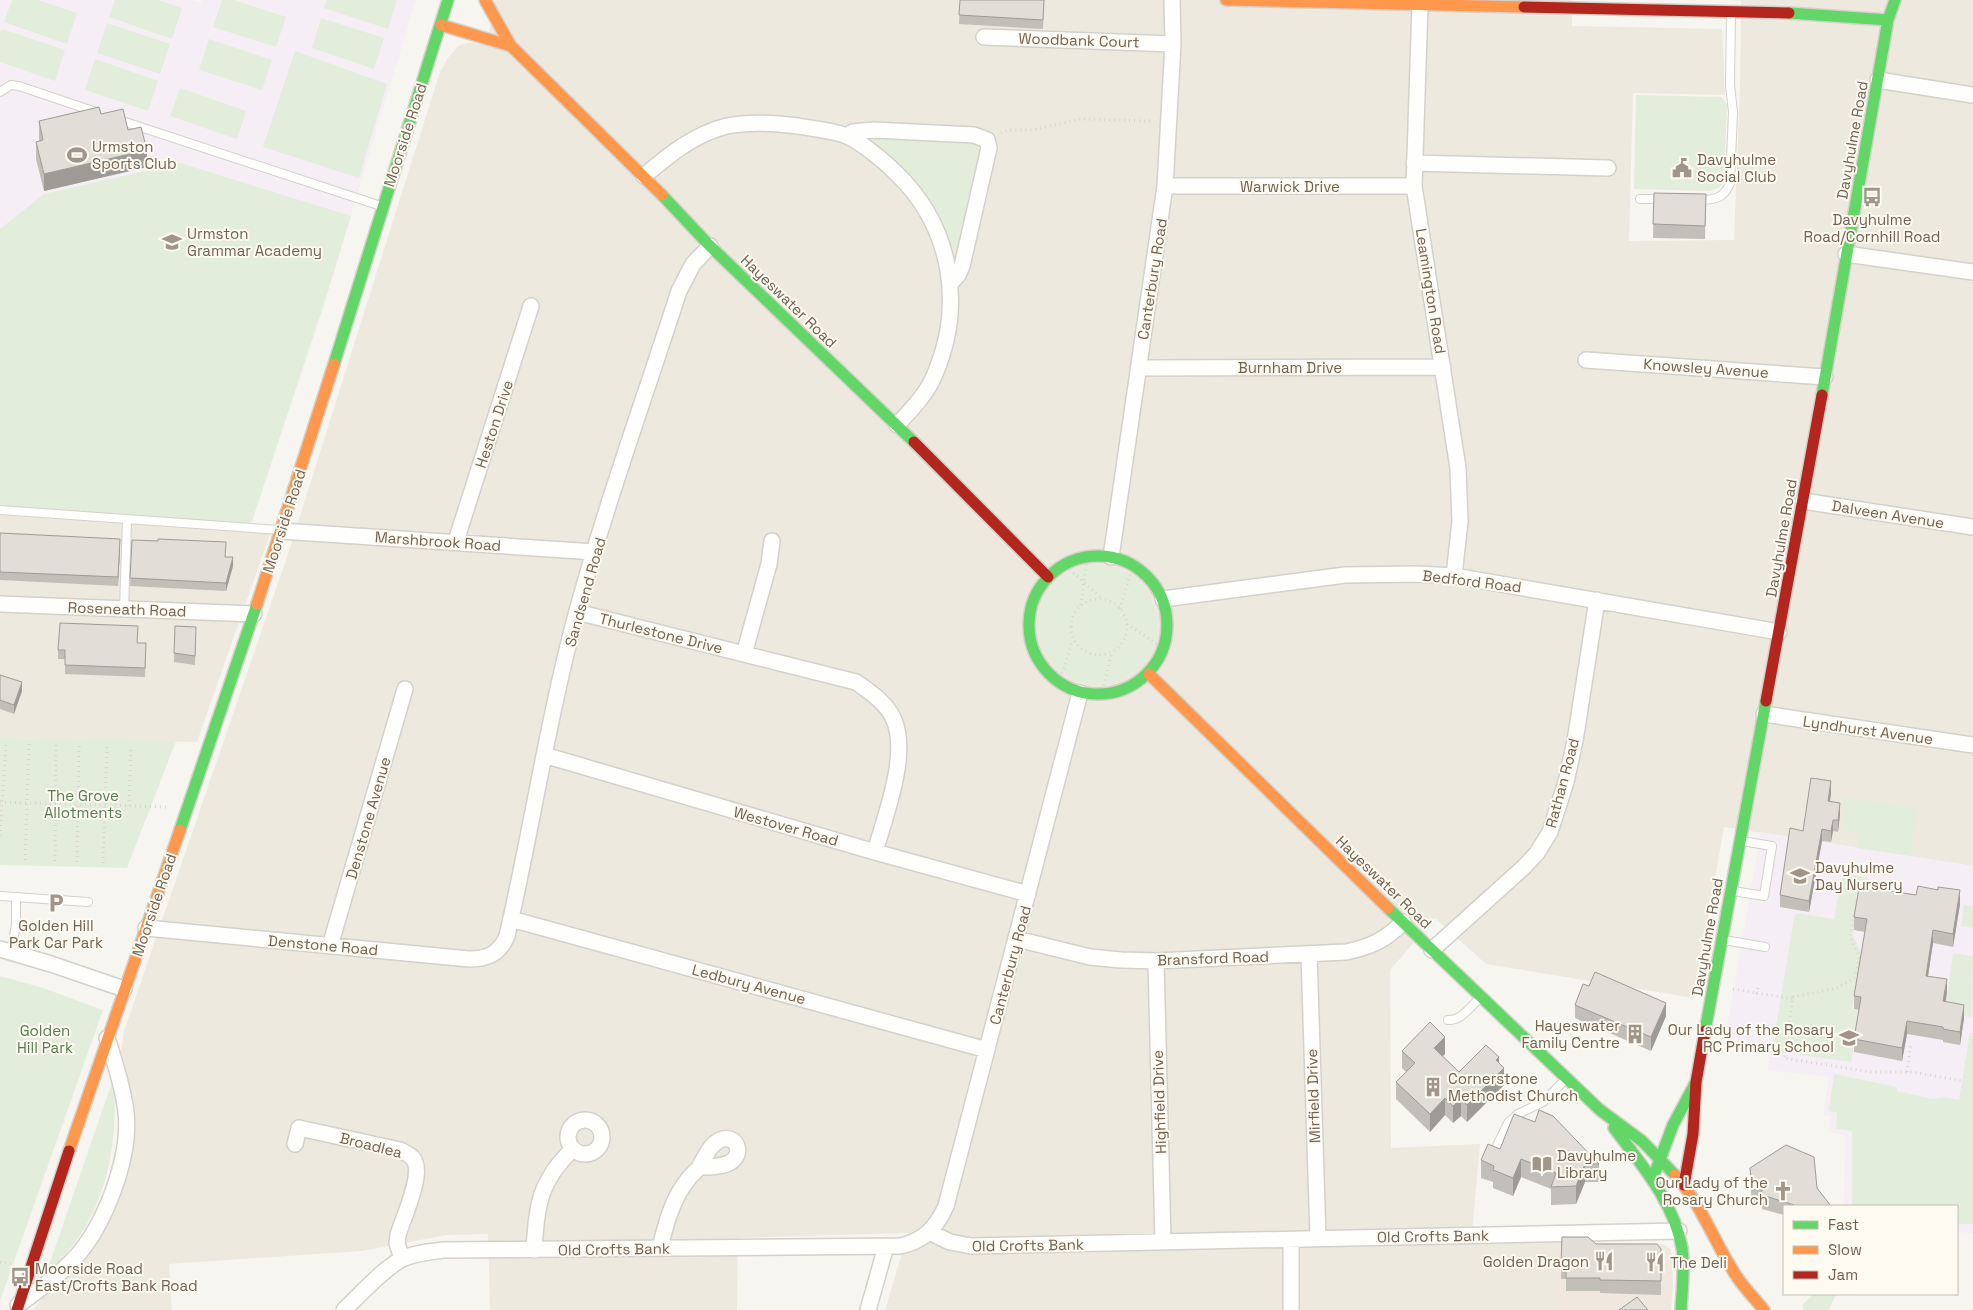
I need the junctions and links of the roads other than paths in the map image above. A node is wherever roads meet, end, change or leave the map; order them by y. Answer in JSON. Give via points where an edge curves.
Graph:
{"nodes":[{"id":1,"x":448,"y":0,"type":"edge"},
{"id":2,"x":485,"y":0,"type":"edge"},
{"id":3,"x":1172,"y":0,"type":"edge"},
{"id":4,"x":1226,"y":0,"type":"edge"},
{"id":5,"x":1895,"y":0,"type":"edge"},
{"id":6,"x":1420,"y":5,"type":"junction"},
{"id":7,"x":1731,"y":11,"type":"junction"},
{"id":8,"x":1888,"y":20,"type":"junction"},
{"id":9,"x":440,"y":25,"type":"junction"},
{"id":10,"x":984,"y":37,"type":"dead end"},
{"id":11,"x":1173,"y":44,"type":"junction"},
{"id":12,"x":511,"y":46,"type":"junction"},
{"id":13,"x":1878,"y":80,"type":"junction"},
{"id":14,"x":1,"y":89,"type":"edge"},
{"id":15,"x":1973,"y":95,"type":"edge"},
{"id":16,"x":847,"y":136,"type":"junction"},
{"id":17,"x":1414,"y":163,"type":"junction"},
{"id":18,"x":1608,"y":168,"type":"dead end"},
{"id":19,"x":644,"y":176,"type":"junction"},
{"id":20,"x":1165,"y":186,"type":"junction"},
{"id":21,"x":1414,"y":186,"type":"junction"},
{"id":22,"x":1640,"y":199,"type":"dead end"},
{"id":23,"x":1669,"y":199,"type":"edge"},
{"id":24,"x":1689,"y":200,"type":"edge"},
{"id":25,"x":382,"y":207,"type":"junction"},
{"id":26,"x":710,"y":246,"type":"junction"},
{"id":27,"x":1846,"y":254,"type":"junction"},
{"id":28,"x":1973,"y":272,"type":"edge"},
{"id":29,"x":950,"y":284,"type":"junction"},
{"id":30,"x":531,"y":306,"type":"dead end"},
{"id":31,"x":1586,"y":360,"type":"dead end"},
{"id":32,"x":1443,"y":367,"type":"junction"},
{"id":33,"x":1138,"y":368,"type":"junction"},
{"id":34,"x":1825,"y":377,"type":"junction"},
{"id":35,"x":897,"y":425,"type":"junction"},
{"id":36,"x":1803,"y":502,"type":"junction"},
{"id":37,"x":0,"y":510,"type":"edge"},
{"id":38,"x":127,"y":520,"type":"junction"},
{"id":39,"x":1973,"y":527,"type":"edge"},
{"id":40,"x":281,"y":530,"type":"junction"},
{"id":41,"x":456,"y":541,"type":"junction"},
{"id":42,"x":772,"y":541,"type":"dead end"},
{"id":43,"x":595,"y":552,"type":"junction"},
{"id":44,"x":1111,"y":556,"type":"junction"},
{"id":45,"x":1454,"y":576,"type":"junction"},
{"id":46,"x":1048,"y":577,"type":"junction"},
{"id":47,"x":1163,"y":599,"type":"junction"},
{"id":48,"x":1597,"y":600,"type":"junction"},
{"id":49,"x":0,"y":604,"type":"edge"},
{"id":50,"x":124,"y":609,"type":"junction"},
{"id":51,"x":577,"y":612,"type":"junction"},
{"id":52,"x":254,"y":614,"type":"junction"},
{"id":53,"x":1779,"y":632,"type":"junction"},
{"id":54,"x":744,"y":654,"type":"junction"},
{"id":55,"x":1148,"y":674,"type":"junction"},
{"id":56,"x":405,"y":689,"type":"dead end"},
{"id":57,"x":1080,"y":693,"type":"junction"},
{"id":58,"x":1764,"y":714,"type":"junction"},
{"id":59,"x":1973,"y":745,"type":"edge"},
{"id":60,"x":544,"y":755,"type":"junction"},
{"id":61,"x":1740,"y":841,"type":"junction"},
{"id":62,"x":875,"y":852,"type":"junction"},
{"id":63,"x":1731,"y":890,"type":"junction"},
{"id":64,"x":1028,"y":894,"type":"junction"},
{"id":65,"x":0,"y":896,"type":"edge"},
{"id":66,"x":16,"y":897,"type":"junction"},
{"id":67,"x":88,"y":902,"type":"dead end"},
{"id":68,"x":511,"y":919,"type":"junction"},
{"id":69,"x":1403,"y":922,"type":"junction"},
{"id":70,"x":146,"y":928,"type":"junction"},
{"id":71,"x":1017,"y":939,"type":"junction"},
{"id":72,"x":1722,"y":940,"type":"junction"},
{"id":73,"x":330,"y":946,"type":"junction"},
{"id":74,"x":1765,"y":947,"type":"dead end"},
{"id":75,"x":6,"y":950,"type":"edge"},
{"id":76,"x":1432,"y":950,"type":"junction"},
{"id":77,"x":498,"y":952,"type":"joint"},
{"id":78,"x":1309,"y":954,"type":"junction"},
{"id":79,"x":1156,"y":961,"type":"junction"},
{"id":80,"x":124,"y":989,"type":"junction"},
{"id":81,"x":1481,"y":996,"type":"junction"},
{"id":82,"x":1448,"y":1020,"type":"dead end"},
{"id":83,"x":107,"y":1038,"type":"junction"},
{"id":84,"x":987,"y":1050,"type":"junction"},
{"id":85,"x":1567,"y":1078,"type":"junction"},
{"id":86,"x":1696,"y":1082,"type":"junction"},
{"id":87,"x":1600,"y":1110,"type":"junction"},
{"id":88,"x":295,"y":1144,"type":"dead end"},
{"id":89,"x":573,"y":1149,"type":"dead end"},
{"id":90,"x":1494,"y":1152,"type":"edge"},
{"id":91,"x":1659,"y":1158,"type":"junction"},
{"id":92,"x":699,"y":1167,"type":"dead end"},
{"id":93,"x":1653,"y":1182,"type":"junction"},
{"id":94,"x":1684,"y":1185,"type":"junction"},
{"id":95,"x":1679,"y":1231,"type":"junction"},
{"id":96,"x":929,"y":1232,"type":"junction"},
{"id":97,"x":1318,"y":1238,"type":"junction"},
{"id":98,"x":1290,"y":1240,"type":"junction"},
{"id":99,"x":1163,"y":1242,"type":"junction"},
{"id":100,"x":886,"y":1246,"type":"junction"},
{"id":101,"x":660,"y":1248,"type":"junction"},
{"id":102,"x":534,"y":1250,"type":"junction"},
{"id":103,"x":402,"y":1259,"type":"junction"},
{"id":104,"x":18,"y":1308,"type":"edge"},
{"id":105,"x":344,"y":1310,"type":"edge"},
{"id":106,"x":868,"y":1310,"type":"edge"},
{"id":107,"x":1291,"y":1310,"type":"edge"},
{"id":108,"x":1681,"y":1310,"type":"edge"},
{"id":109,"x":1764,"y":1310,"type":"edge"}],
"edges":[{"from":1,"to":9,"type":"street","name":"Moorside Road"},
{"from":2,"to":12,"type":"street","name":"Hayeswater Road"},
{"from":3,"to":11,"type":"street","name":"Canterbury Road"},
{"from":4,"to":6,"type":"street"},
{"from":5,"to":8,"type":"street","name":"Davyhulme Road"},
{"from":6,"to":7,"type":"street"},
{"from":6,"to":17,"type":"street","name":"Leamington Road"},
{"from":7,"to":8,"type":"street"},
{"from":7,"to":24,"type":"lane","via":[[1733,112],[1730,183],[1721,197]]},
{"from":8,"to":13,"type":"street","name":"Davyhulme Road"},
{"from":9,"to":12,"type":"street","name":"Hayeswater Road"},
{"from":9,"to":25,"type":"street","name":"Moorside Road"},
{"from":10,"to":11,"type":"street","name":"Woodbank Court"},
{"from":11,"to":20,"type":"street","name":"Canterbury Road"},
{"from":12,"to":19,"type":"street","name":"Hayeswater Road"},
{"from":13,"to":15,"type":"street"},
{"from":13,"to":27,"type":"street","name":"Davyhulme Road"},
{"from":14,"to":25,"type":"lane","via":[[19,86]]},
{"from":16,"to":19,"type":"street","via":[[775,123],[728,126],[692,139]]},
{"from":16,"to":29,"type":"street","via":[[884,161],[924,205],[944,249]]},
{"from":16,"to":29,"type":"street","via":[[853,132],[874,130],[974,135],[987,140],[989,148],[967,249],[958,275]]},
{"from":17,"to":18,"type":"street"},
{"from":17,"to":21,"type":"street","name":"Leamington Road"},
{"from":19,"to":26,"type":"street","name":"Hayeswater Road"},
{"from":20,"to":21,"type":"street","name":"Warwick Drive"},
{"from":20,"to":33,"type":"street","name":"Canterbury Road"},
{"from":21,"to":32,"type":"street","name":"Leamington Road"},
{"from":22,"to":23,"type":"lane"},
{"from":25,"to":40,"type":"street","name":"Moorside Road"},
{"from":26,"to":35,"type":"street","name":"Hayeswater Road"},
{"from":26,"to":43,"type":"street","name":"Sandsend Road","via":[[693,264],[679,291]]},
{"from":27,"to":28,"type":"street"},
{"from":27,"to":34,"type":"street","name":"Davyhulme Road"},
{"from":29,"to":35,"type":"street","via":[[950,320],[935,374],[917,404]]},
{"from":30,"to":41,"type":"street","name":"Heston Drive"},
{"from":31,"to":34,"type":"street","name":"Knowsley Avenue"},
{"from":32,"to":33,"type":"street","name":"Burnham Drive"},
{"from":32,"to":45,"type":"street","name":"Leamington Road","via":[[1460,494]]},
{"from":33,"to":44,"type":"street","name":"Canterbury Road"},
{"from":34,"to":36,"type":"street","name":"Davyhulme Road"},
{"from":35,"to":46,"type":"street","name":"Hayeswater Road"},
{"from":36,"to":39,"type":"street","name":"Dalveen Avenue"},
{"from":36,"to":53,"type":"street","name":"Davyhulme Road"},
{"from":37,"to":38,"type":"lane"},
{"from":38,"to":40,"type":"lane"},
{"from":38,"to":50,"type":"lane"},
{"from":40,"to":41,"type":"street","name":"Marshbrook Road"},
{"from":40,"to":52,"type":"street","name":"Moorside Road"},
{"from":41,"to":43,"type":"street","name":"Marshbrook Road"},
{"from":42,"to":54,"type":"street","via":[[769,564]]},
{"from":43,"to":51,"type":"street","name":"Sandsend Road"},
{"from":44,"to":46,"type":"street","via":[[1087,556],[1064,564]]},
{"from":44,"to":47,"type":"street","via":[[1133,564],[1151,579]]},
{"from":45,"to":47,"type":"street","name":"Bedford Road","via":[[1345,575]]},
{"from":45,"to":48,"type":"street","name":"Bedford Road"},
{"from":46,"to":57,"type":"street","via":[[1034,600],[1029,633],[1044,670],[1059,683]]},
{"from":47,"to":55,"type":"street","via":[[1168,615],[1168,632],[1158,662]]},
{"from":48,"to":53,"type":"street","name":"Bedford Road"},
{"from":48,"to":76,"type":"street","name":"Rathan Road","via":[[1575,741],[1550,832],[1524,867]]},
{"from":49,"to":50,"type":"street","name":"Roseneath Road"},
{"from":50,"to":52,"type":"street","name":"Roseneath Road"},
{"from":51,"to":54,"type":"street","name":"Thurlestone Drive"},
{"from":51,"to":60,"type":"street","name":"Sandsend Road"},
{"from":52,"to":70,"type":"street","name":"Moorside Road"},
{"from":53,"to":58,"type":"street","name":"Davyhulme Road"},
{"from":54,"to":62,"type":"street","name":"Thurlestone Drive","via":[[856,682],[878,697],[894,719],[899,745],[897,771]]},
{"from":55,"to":57,"type":"street","via":[[1119,692],[1101,695]]},
{"from":55,"to":69,"type":"street","name":"Hayeswater Road"},
{"from":56,"to":73,"type":"street","name":"Denstone Avenue"},
{"from":57,"to":64,"type":"street","name":"Canterbury Road"},
{"from":58,"to":59,"type":"street","name":"Lyndhurst Avenue"},
{"from":58,"to":61,"type":"street","name":"Davyhulme Road"},
{"from":60,"to":62,"type":"street","name":"Westover Road"},
{"from":60,"to":68,"type":"street","name":"Sandsend Road"},
{"from":61,"to":63,"type":"street","name":"Davyhulme Road"},
{"from":61,"to":63,"type":"lane","via":[[1772,846],[1764,896]]},
{"from":62,"to":64,"type":"street","name":"Westover Road"},
{"from":63,"to":72,"type":"street","name":"Davyhulme Road"},
{"from":64,"to":71,"type":"street","name":"Canterbury Road"},
{"from":65,"to":66,"type":"lane"},
{"from":66,"to":67,"type":"lane"},
{"from":66,"to":75,"type":"lane","via":[[16,925]]},
{"from":68,"to":77,"type":"street","name":"Sandsend Road","via":[[507,936]]},
{"from":68,"to":84,"type":"street","name":"Ledbury Avenue"},
{"from":69,"to":76,"type":"street","name":"Hayeswater Road"},
{"from":69,"to":78,"type":"street","name":"Bransford Road","via":[[1381,941],[1368,947]]},
{"from":70,"to":73,"type":"street","name":"Denstone Road"},
{"from":70,"to":80,"type":"street","name":"Moorside Road"},
{"from":71,"to":79,"type":"street","name":"Bransford Road","via":[[1090,957]]},
{"from":71,"to":84,"type":"street","name":"Canterbury Road"},
{"from":72,"to":74,"type":"lane"},
{"from":72,"to":86,"type":"street","name":"Davyhulme Road"},
{"from":73,"to":77,"type":"street","name":"Denstone Road","via":[[469,959]]},
{"from":75,"to":80,"type":"street"},
{"from":76,"to":81,"type":"street","name":"Hayeswater Road"},
{"from":78,"to":79,"type":"street","name":"Bransford Road"},
{"from":78,"to":97,"type":"street","name":"Mirfield Drive"},
{"from":79,"to":99,"type":"street","name":"Highfield Drive"},
{"from":80,"to":83,"type":"street","name":"Moorside Road"},
{"from":81,"to":82,"type":"lane","via":[[1464,1014],[1454,1021]]},
{"from":81,"to":85,"type":"street","name":"Hayeswater Road"},
{"from":83,"to":104,"type":"street","name":"Moorside Road"},
{"from":83,"to":104,"type":"street","name":"Moorside Road","via":[[122,1086],[126,1113],[124,1146],[113,1190],[103,1214],[75,1258]]},
{"from":84,"to":96,"type":"street","name":"Canterbury Road","via":[[946,1206]]},
{"from":85,"to":87,"type":"street","name":"Hayeswater Road"},
{"from":85,"to":90,"type":"lane","via":[[1543,1102],[1518,1114],[1508,1124]]},
{"from":86,"to":91,"type":"street","via":[[1679,1110]]},
{"from":86,"to":94,"type":"street","via":[[1693,1143]]},
{"from":87,"to":91,"type":"street","name":"Hayeswater Road"},
{"from":87,"to":93,"type":"street","name":"Hayeswater Road"},
{"from":88,"to":103,"type":"street","name":"Broadlea","via":[[299,1128],[409,1154],[417,1173],[398,1235]]},
{"from":89,"to":102,"type":"street","via":[[547,1179],[536,1218]]},
{"from":91,"to":93,"type":"street"},
{"from":91,"to":94,"type":"street","name":"Hayeswater Road"},
{"from":92,"to":101,"type":"street","via":[[677,1195]]},
{"from":93,"to":95,"type":"street","name":"Hayeswater Road","via":[[1670,1208]]},
{"from":94,"to":109,"type":"street","name":"Hayeswater Road","via":[[1737,1277]]},
{"from":95,"to":97,"type":"street","name":"Old Crofts Bank"},
{"from":95,"to":108,"type":"street","name":"Hayeswater Road","via":[[1682,1249]]},
{"from":96,"to":99,"type":"street","name":"Old Crofts Bank","via":[[950,1242],[971,1246]]},
{"from":96,"to":100,"type":"street","name":"Old Crofts Bank","via":[[912,1243]]},
{"from":97,"to":98,"type":"street","name":"Old Crofts Bank"},
{"from":98,"to":99,"type":"street","name":"Old Crofts Bank"},
{"from":98,"to":107,"type":"street"},
{"from":100,"to":101,"type":"street","name":"Old Crofts Bank"},
{"from":100,"to":106,"type":"street"},
{"from":101,"to":102,"type":"street","name":"Old Crofts Bank"},
{"from":102,"to":103,"type":"street","name":"Old Crofts Bank","via":[[443,1250]]},
{"from":103,"to":105,"type":"street","name":"Old Crofts Bank","via":[[382,1273]]}]}
